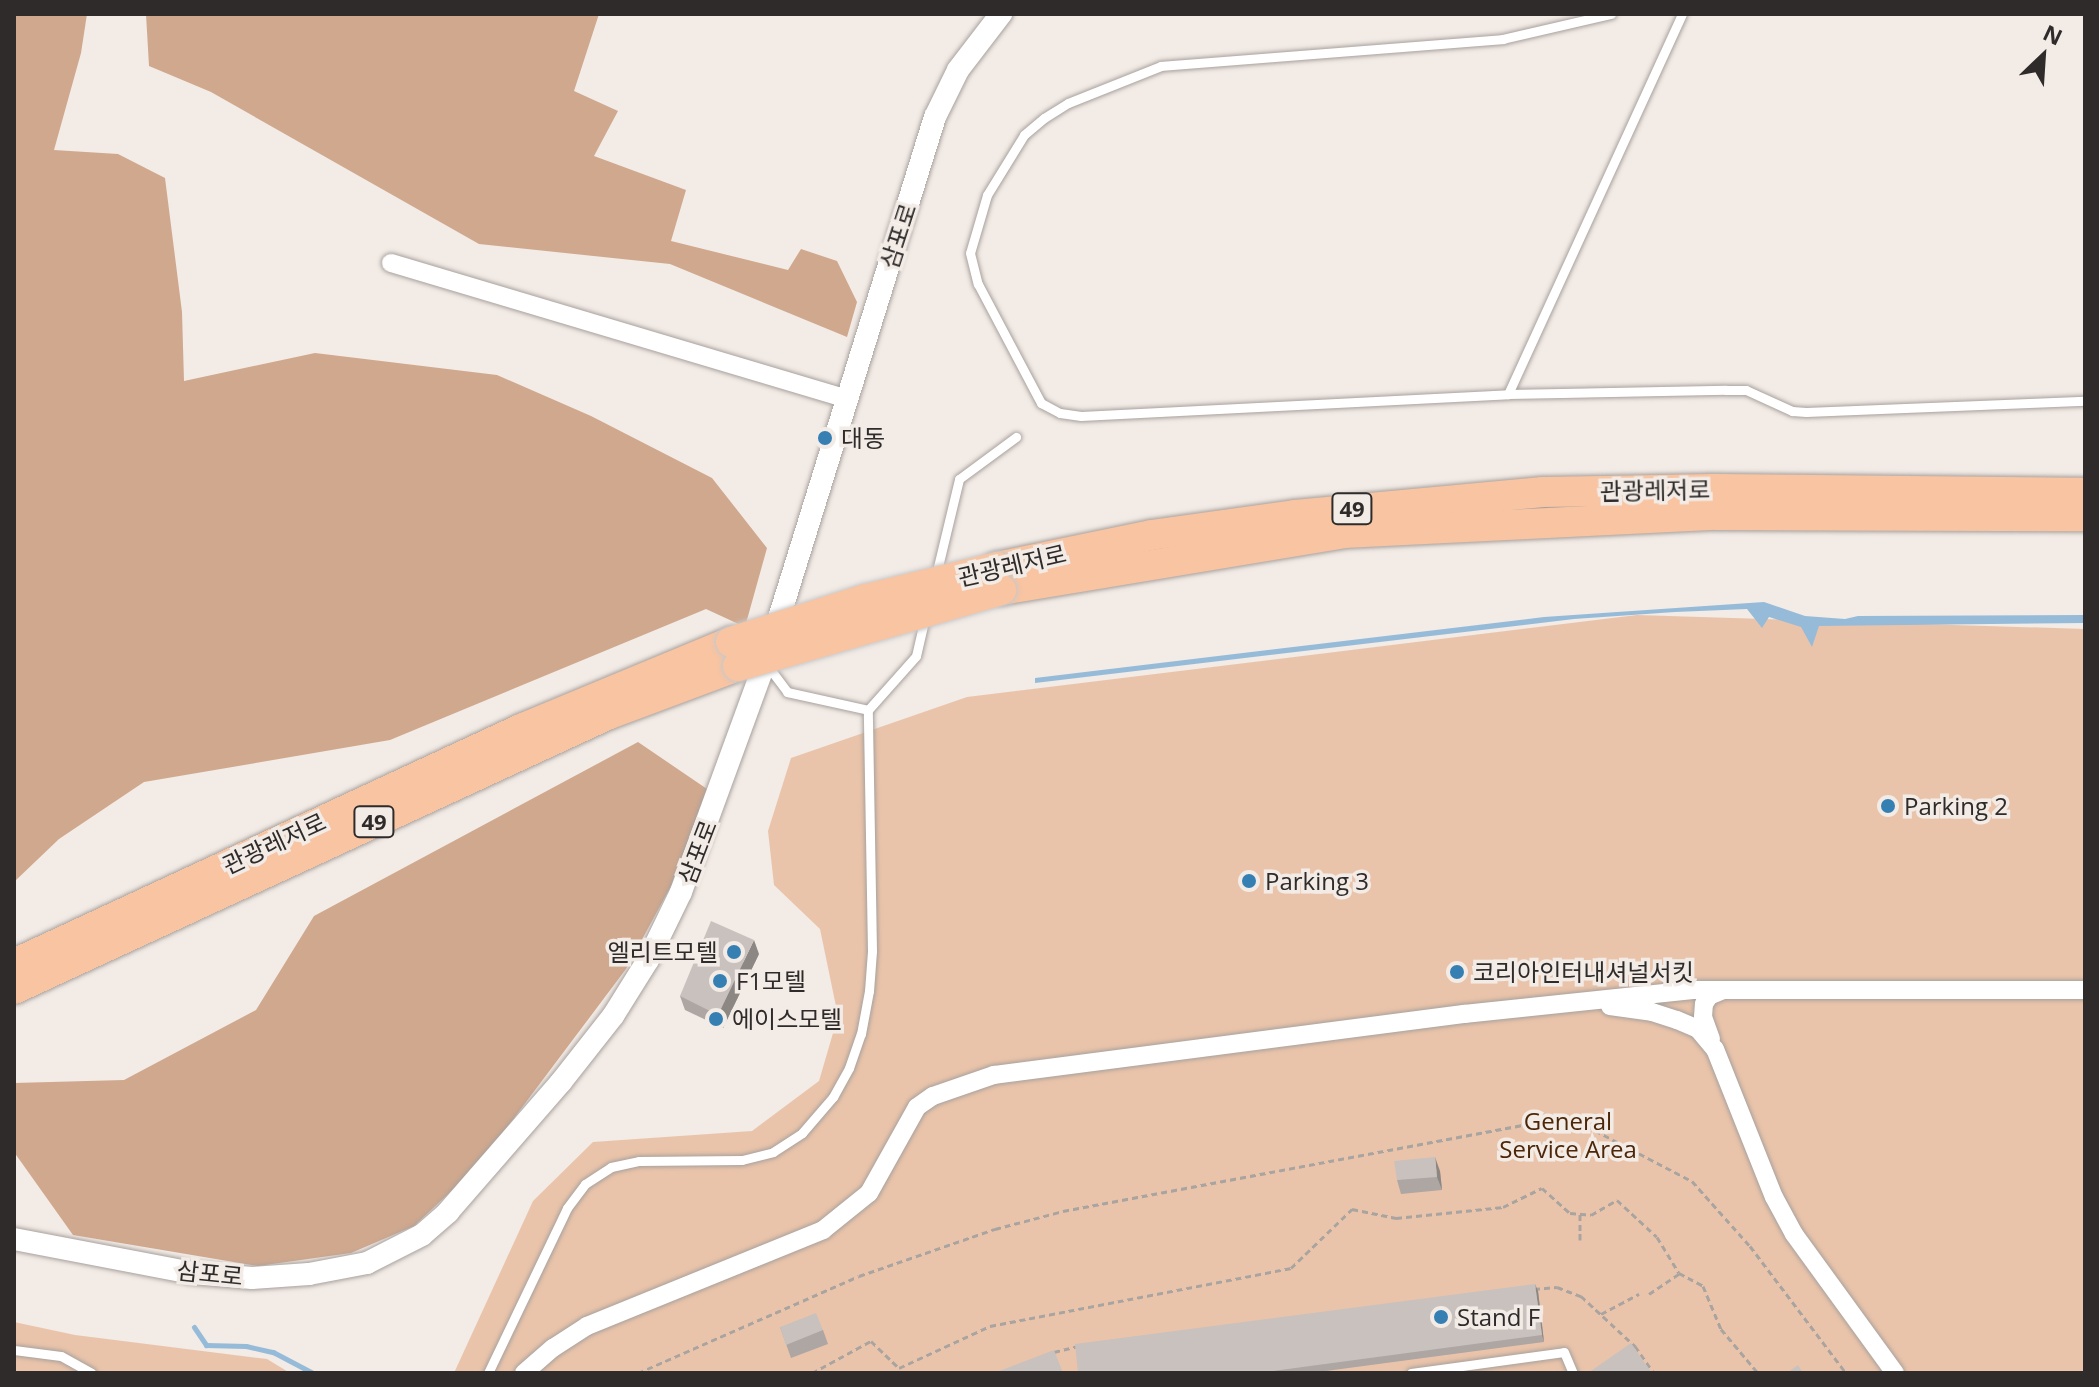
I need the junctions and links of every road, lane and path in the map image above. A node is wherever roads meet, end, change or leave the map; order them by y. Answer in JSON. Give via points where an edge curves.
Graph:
{"nodes":[{"id":1,"x":1001,"y":14,"type":"edge"},
{"id":2,"x":1611,"y":14,"type":"edge"},
{"id":3,"x":1682,"y":14,"type":"edge"},
{"id":4,"x":391,"y":263,"type":"dead end"},
{"id":5,"x":1508,"y":394,"type":"junction"},
{"id":6,"x":845,"y":398,"type":"junction"},
{"id":7,"x":2085,"y":401,"type":"edge"},
{"id":8,"x":1016,"y":437,"type":"dead end"},
{"id":9,"x":2080,"y":504,"type":"edge"},
{"id":10,"x":745,"y":657,"type":"junction"},
{"id":11,"x":868,"y":710,"type":"junction"},
{"id":12,"x":14,"y":964,"type":"edge"},
{"id":13,"x":14,"y":989,"type":"edge"},
{"id":14,"x":1723,"y":990,"type":"junction"},
{"id":15,"x":2085,"y":990,"type":"edge"},
{"id":16,"x":1572,"y":1003,"type":"junction"},
{"id":17,"x":1715,"y":1049,"type":"junction"},
{"id":18,"x":1580,"y":1214,"type":"junction"},
{"id":19,"x":14,"y":1239,"type":"edge"},
{"id":20,"x":1580,"y":1240,"type":"dead end"},
{"id":21,"x":1679,"y":1273,"type":"junction"},
{"id":22,"x":1529,"y":1289,"type":"edge"},
{"id":23,"x":1639,"y":1294,"type":"dead end"},
{"id":24,"x":1649,"y":1294,"type":"dead end"},
{"id":25,"x":1601,"y":1314,"type":"junction"},
{"id":26,"x":1087,"y":1345,"type":"edge"},
{"id":27,"x":14,"y":1350,"type":"edge"},
{"id":28,"x":1045,"y":1355,"type":"edge"},
{"id":29,"x":92,"y":1373,"type":"edge"},
{"id":30,"x":488,"y":1373,"type":"edge"},
{"id":31,"x":524,"y":1373,"type":"edge"},
{"id":32,"x":638,"y":1373,"type":"edge"},
{"id":33,"x":812,"y":1373,"type":"edge"},
{"id":34,"x":1411,"y":1373,"type":"edge"},
{"id":35,"x":1573,"y":1373,"type":"edge"},
{"id":36,"x":1654,"y":1373,"type":"edge"},
{"id":37,"x":1758,"y":1373,"type":"edge"},
{"id":38,"x":1846,"y":1373,"type":"edge"},
{"id":39,"x":1895,"y":1373,"type":"edge"}],
"edges":[{"from":1,"to":6,"type":"street","name":"삼포로","via":[[958,70],[935,117]]},
{"from":2,"to":5,"type":"lane","via":[[1503,39],[1192,61],[1123,78],[1068,103],[1024,135],[987,195],[975,226],[970,253],[978,284],[1041,403],[1060,413]]},
{"from":3,"to":5,"type":"lane"},
{"from":4,"to":6,"type":"street"},
{"from":5,"to":7,"type":"lane","via":[[1746,390],[1806,412]]},
{"from":6,"to":10,"type":"street","name":"삼포로"},
{"from":8,"to":11,"type":"lane","via":[[959,479],[916,656]]},
{"from":9,"to":10,"type":"highway","name":"관광레저로","number":"49","bridge":true,"via":[[1713,502],[1543,492],[1295,515],[1151,535],[999,579],[866,599]]},
{"from":10,"to":11,"type":"lane","via":[[787,692]]},
{"from":10,"to":12,"type":"highway","name":"관광레저로","number":"49","via":[[509,735]]},
{"from":10,"to":13,"type":"highway","name":"관광레저로","number":"49","via":[[607,715]]},
{"from":10,"to":19,"type":"street","name":"삼포로","via":[[681,892],[648,960],[613,1016],[561,1082],[495,1161],[422,1235],[367,1263],[252,1278],[193,1273]]},
{"from":11,"to":30,"type":"lane","via":[[869,991],[861,1034],[833,1097],[802,1133],[773,1152],[742,1160],[639,1161],[611,1167],[585,1184],[567,1208]]},
{"from":14,"to":15,"type":"street"},
{"from":14,"to":16,"type":"street"},
{"from":14,"to":17,"type":"street","via":[[1704,1004],[1703,1017]]},
{"from":16,"to":17,"type":"street","via":[[1652,1012],[1698,1029]]},
{"from":16,"to":31,"type":"street","via":[[974,1080],[917,1107],[869,1193],[823,1230],[587,1326]]},
{"from":17,"to":39,"type":"street","via":[[1787,1222]]},
{"from":18,"to":20,"type":"path"},
{"from":18,"to":21,"type":"path","via":[[1591,1215],[1617,1200],[1657,1237]]},
{"from":18,"to":33,"type":"path","via":[[1570,1213],[1542,1188],[1503,1207],[1396,1218],[1352,1209],[1291,1268],[990,1326],[899,1368],[871,1341]]},
{"from":21,"to":24,"type":"path"},
{"from":21,"to":37,"type":"path","via":[[1703,1286],[1721,1329]]},
{"from":22,"to":25,"type":"path","via":[[1569,1291]]},
{"from":23,"to":25,"type":"path"},
{"from":25,"to":36,"type":"path"},
{"from":26,"to":28,"type":"path"},
{"from":27,"to":29,"type":"lane","via":[[61,1356]]},
{"from":32,"to":38,"type":"path","via":[[859,1276],[1036,1218],[1538,1122],[1577,1121],[1692,1181],[1750,1246]]},
{"from":34,"to":35,"type":"lane","via":[[1564,1352]]}]}
